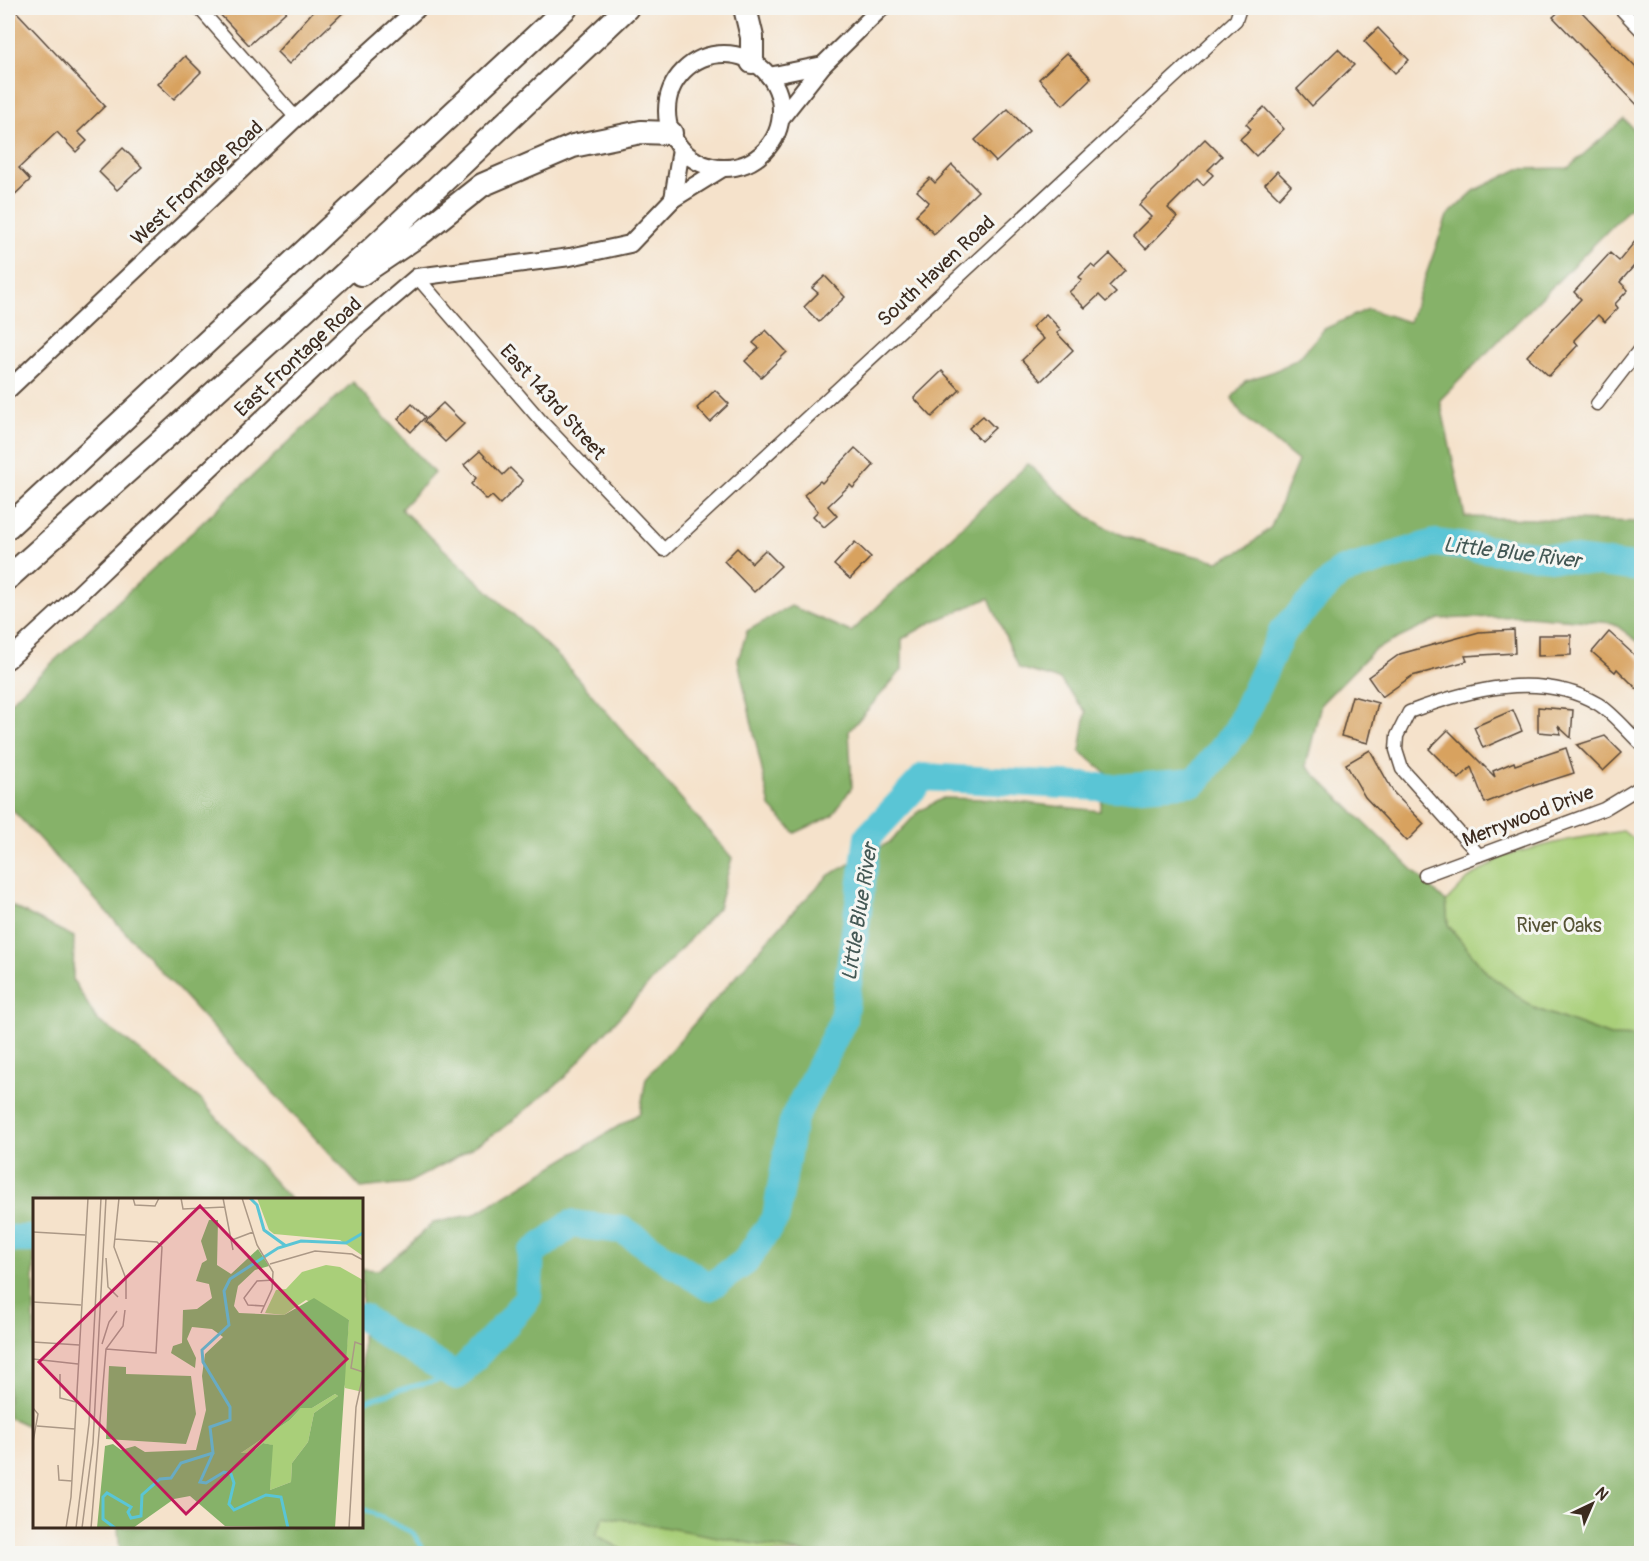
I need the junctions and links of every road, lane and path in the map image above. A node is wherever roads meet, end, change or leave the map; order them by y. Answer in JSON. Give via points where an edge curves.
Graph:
{"nodes":[{"id":1,"x":199,"y":8,"type":"edge"},
{"id":2,"x":417,"y":8,"type":"edge"},
{"id":3,"x":566,"y":8,"type":"edge"},
{"id":4,"x":627,"y":8,"type":"edge"},
{"id":5,"x":745,"y":8,"type":"edge"},
{"id":6,"x":881,"y":8,"type":"edge"},
{"id":7,"x":1240,"y":8,"type":"edge"},
{"id":8,"x":1620,"y":8,"type":"edge"},
{"id":9,"x":1641,"y":31,"type":"edge"},
{"id":10,"x":823,"y":65,"type":"junction"},
{"id":11,"x":760,"y":69,"type":"junction"},
{"id":12,"x":296,"y":118,"type":"junction"},
{"id":13,"x":782,"y":118,"type":"junction"},
{"id":14,"x":676,"y":141,"type":"junction"},
{"id":15,"x":723,"y":168,"type":"junction"},
{"id":16,"x":673,"y":200,"type":"junction"},
{"id":17,"x":417,"y":277,"type":"junction"},
{"id":18,"x":302,"y":312,"type":"junction"},
{"id":19,"x":1641,"y":346,"type":"edge"},
{"id":20,"x":8,"y":390,"type":"edge"},
{"id":21,"x":1597,"y":404,"type":"dead end"},
{"id":22,"x":8,"y":527,"type":"edge"},
{"id":23,"x":664,"y":550,"type":"joint"},
{"id":24,"x":8,"y":578,"type":"edge"},
{"id":25,"x":8,"y":660,"type":"edge"},
{"id":26,"x":1641,"y":745,"type":"edge"},
{"id":27,"x":1641,"y":786,"type":"edge"},
{"id":28,"x":1479,"y":855,"type":"junction"},
{"id":29,"x":1425,"y":875,"type":"dead end"}],
"edges":[{"from":1,"to":12,"type":"street"},
{"from":2,"to":12,"type":"street","name":"West Frontage Road"},
{"from":3,"to":22,"type":"highway"},
{"from":4,"to":18,"type":"highway"},
{"from":5,"to":11,"type":"highway"},
{"from":6,"to":10,"type":"street"},
{"from":7,"to":23,"type":"street","name":"South Haven Road","via":[[1236,20]]},
{"from":8,"to":9,"type":"street"},
{"from":10,"to":11,"type":"street"},
{"from":10,"to":13,"type":"street"},
{"from":11,"to":13,"type":"street","via":[[780,99]]},
{"from":11,"to":14,"type":"street","via":[[742,57],[723,54],[705,57],[689,66],[676,80],[669,96],[667,115]]},
{"from":12,"to":20,"type":"street","name":"West Frontage Road"},
{"from":13,"to":15,"type":"street","via":[[765,152],[749,163]]},
{"from":14,"to":15,"type":"street","via":[[695,161]]},
{"from":14,"to":16,"type":"street"},
{"from":14,"to":18,"type":"highway","via":[[640,132],[573,146],[482,185],[419,235]]},
{"from":15,"to":16,"type":"street"},
{"from":16,"to":17,"type":"street","via":[[630,244],[570,257]]},
{"from":17,"to":23,"type":"street","name":"East 143rd Street","via":[[542,422]]},
{"from":17,"to":25,"type":"street","name":"East Frontage Road","via":[[356,329]]},
{"from":18,"to":24,"type":"highway"},
{"from":19,"to":21,"type":"street"},
{"from":26,"to":28,"type":"street","via":[[1599,704],[1564,689],[1485,689],[1409,712],[1396,736],[1402,770]]},
{"from":27,"to":28,"type":"street","name":"Merrywood Drive","via":[[1604,809]]},
{"from":28,"to":29,"type":"street","name":"Merrywood Drive"}]}
